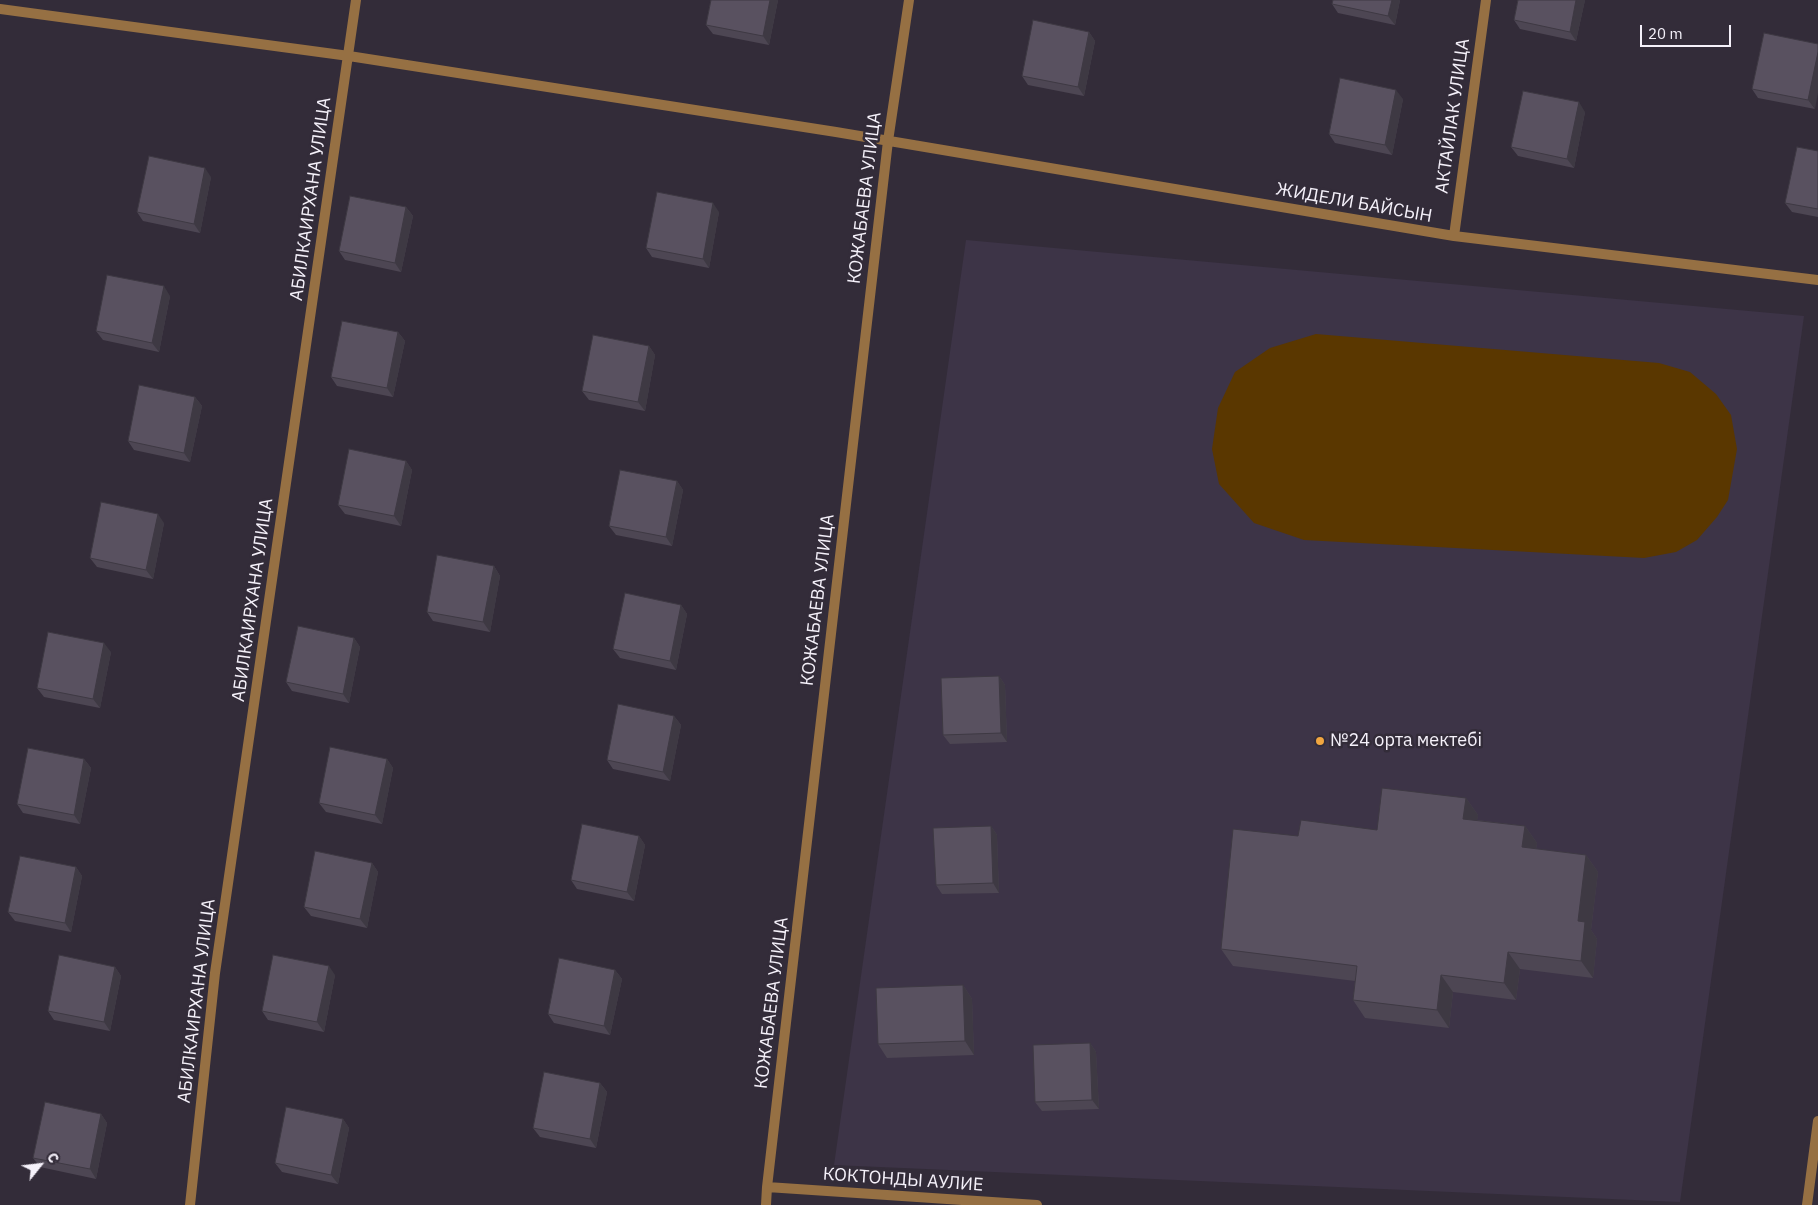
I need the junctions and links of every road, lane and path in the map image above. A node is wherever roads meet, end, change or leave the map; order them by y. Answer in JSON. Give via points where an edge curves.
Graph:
{"nodes":[{"id":1,"x":356,"y":0,"type":"edge"},
{"id":2,"x":909,"y":0,"type":"edge"},
{"id":3,"x":1486,"y":0,"type":"edge"},
{"id":4,"x":0,"y":9,"type":"edge"},
{"id":5,"x":349,"y":56,"type":"junction"},
{"id":6,"x":888,"y":141,"type":"junction"},
{"id":7,"x":1454,"y":236,"type":"junction"},
{"id":8,"x":1818,"y":280,"type":"edge"},
{"id":9,"x":1818,"y":1120,"type":"edge"},
{"id":10,"x":767,"y":1187,"type":"junction"},
{"id":11,"x":190,"y":1205,"type":"edge"},
{"id":12,"x":766,"y":1205,"type":"edge"},
{"id":13,"x":1037,"y":1205,"type":"edge"},
{"id":14,"x":1807,"y":1205,"type":"edge"}],
"edges":[{"from":1,"to":5,"type":"street","name":"АБИЛКАИРХАНА УЛИЦА"},
{"from":2,"to":6,"type":"street","name":"КОЖАБАЕВА УЛИЦА"},
{"from":3,"to":7,"type":"street","name":"АКТАЙЛАК УЛИЦА"},
{"from":4,"to":5,"type":"street","name":"ЖИДЕЛИ БАЙСЫН"},
{"from":5,"to":6,"type":"street","name":"ЖИДЕЛИ БАЙСЫН"},
{"from":5,"to":11,"type":"street","name":"АБИЛКАИРХАНА УЛИЦА","via":[[215,973]]},
{"from":6,"to":7,"type":"street","name":"ЖИДЕЛИ БАЙСЫН"},
{"from":6,"to":10,"type":"street","name":"КОЖАБАЕВА УЛИЦА"},
{"from":7,"to":8,"type":"street","name":"ЖИДЕЛИ БАЙСЫН"},
{"from":9,"to":14,"type":"street"},
{"from":10,"to":12,"type":"street","name":"КОЖАБАЕВА УЛИЦА"},
{"from":10,"to":13,"type":"street","name":"КОКТОНДЫ АУЛИЕ"}]}
